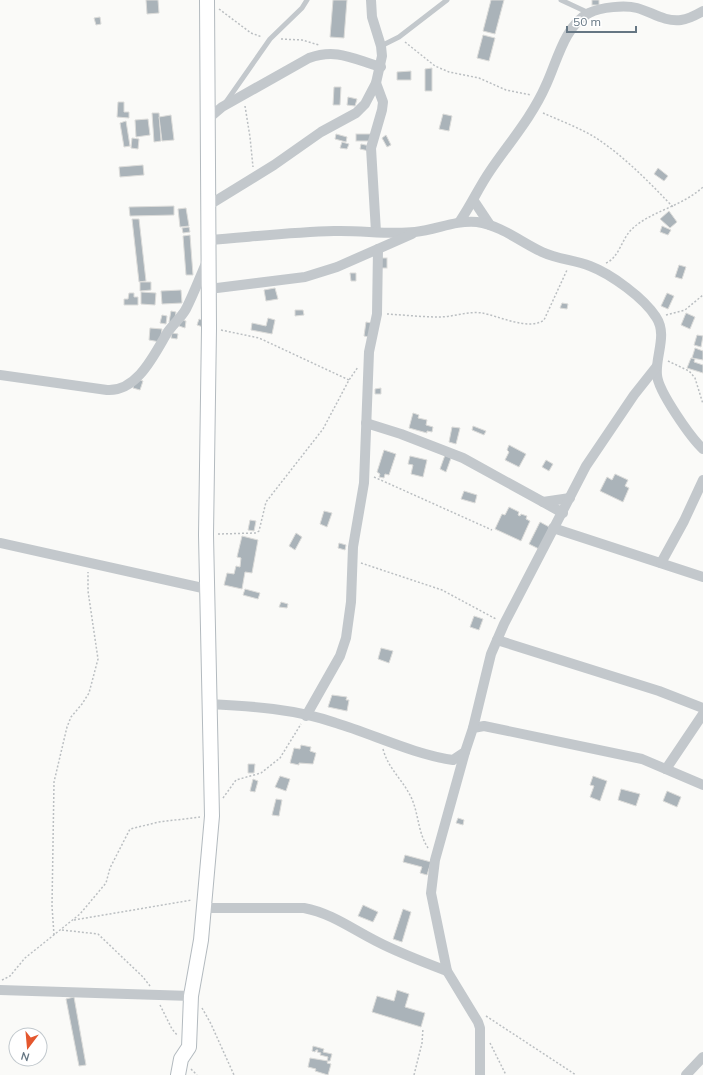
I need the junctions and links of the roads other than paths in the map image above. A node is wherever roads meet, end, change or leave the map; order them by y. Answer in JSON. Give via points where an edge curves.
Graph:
{"nodes":[{"id":1,"x":307,"y":0,"type":"edge"},
{"id":2,"x":371,"y":0,"type":"edge"},
{"id":3,"x":447,"y":0,"type":"edge"},
{"id":4,"x":561,"y":0,"type":"edge"},
{"id":5,"x":207,"y":1,"type":"edge"},
{"id":6,"x":703,"y":11,"type":"edge"},
{"id":7,"x":589,"y":13,"type":"junction"},
{"id":8,"x":381,"y":46,"type":"junction"},
{"id":9,"x":381,"y":67,"type":"junction"},
{"id":10,"x":376,"y":83,"type":"junction"},
{"id":11,"x":222,"y":108,"type":"junction"},
{"id":12,"x":209,"y":118,"type":"junction"},
{"id":13,"x":474,"y":201,"type":"junction"},
{"id":14,"x":209,"y":205,"type":"junction"},
{"id":15,"x":460,"y":221,"type":"junction"},
{"id":16,"x":490,"y":225,"type":"junction"},
{"id":17,"x":376,"y":232,"type":"junction"},
{"id":18,"x":415,"y":232,"type":"junction"},
{"id":19,"x":209,"y":240,"type":"junction"},
{"id":20,"x":378,"y":249,"type":"junction"},
{"id":21,"x":209,"y":258,"type":"junction"},
{"id":22,"x":209,"y":289,"type":"junction"},
{"id":23,"x":657,"y":366,"type":"junction"},
{"id":24,"x":0,"y":375,"type":"edge"},
{"id":25,"x":366,"y":423,"type":"junction"},
{"id":26,"x":703,"y":449,"type":"edge"},
{"id":27,"x":703,"y":480,"type":"edge"},
{"id":28,"x":570,"y":498,"type":"junction"},
{"id":29,"x":543,"y":502,"type":"junction"},
{"id":30,"x":563,"y":513,"type":"junction"},
{"id":31,"x":553,"y":528,"type":"junction"},
{"id":32,"x":0,"y":543,"type":"edge"},
{"id":33,"x":661,"y":563,"type":"junction"},
{"id":34,"x":703,"y":577,"type":"edge"},
{"id":35,"x":207,"y":589,"type":"junction"},
{"id":36,"x":497,"y":640,"type":"junction"},
{"id":37,"x":209,"y":704,"type":"junction"},
{"id":38,"x":703,"y":708,"type":"edge"},
{"id":39,"x":703,"y":714,"type":"edge"},
{"id":40,"x":306,"y":716,"type":"junction"},
{"id":41,"x":473,"y":728,"type":"junction"},
{"id":42,"x":465,"y":752,"type":"junction"},
{"id":43,"x":666,"y":769,"type":"junction"},
{"id":44,"x":703,"y":785,"type":"edge"},
{"id":45,"x":204,"y":903,"type":"junction"},
{"id":46,"x":447,"y":971,"type":"junction"},
{"id":47,"x":0,"y":990,"type":"edge"},
{"id":48,"x":192,"y":996,"type":"junction"},
{"id":49,"x":703,"y":1057,"type":"edge"},
{"id":50,"x":178,"y":1075,"type":"edge"},
{"id":51,"x":480,"y":1075,"type":"edge"},
{"id":52,"x":686,"y":1075,"type":"edge"}],
"edges":[{"from":1,"to":11,"type":"lane","via":[[270,39]]},
{"from":2,"to":8,"type":"street","via":[[372,17]]},
{"from":3,"to":8,"type":"lane","via":[[399,37]]},
{"from":4,"to":7,"type":"lane"},
{"from":5,"to":12,"type":"street"},
{"from":6,"to":7,"type":"street","via":[[680,20],[669,20],[636,7]]},
{"from":7,"to":13,"type":"street","via":[[568,35],[534,109],[490,171]]},
{"from":8,"to":9,"type":"street"},
{"from":9,"to":10,"type":"street"},
{"from":9,"to":11,"type":"street","via":[[335,53],[320,54]]},
{"from":10,"to":14,"type":"street","via":[[365,104],[356,113],[321,132]]},
{"from":10,"to":17,"type":"street","via":[[382,110],[371,148]]},
{"from":11,"to":12,"type":"street"},
{"from":12,"to":14,"type":"street"},
{"from":13,"to":15,"type":"street"},
{"from":13,"to":16,"type":"street"},
{"from":14,"to":19,"type":"street"},
{"from":15,"to":16,"type":"street"},
{"from":15,"to":18,"type":"street"},
{"from":16,"to":23,"type":"street","via":[[518,237],[541,251],[591,267],[635,295],[657,317],[661,349]]},
{"from":17,"to":18,"type":"street"},
{"from":17,"to":19,"type":"street","via":[[334,231]]},
{"from":18,"to":20,"type":"street"},
{"from":19,"to":21,"type":"street"},
{"from":20,"to":22,"type":"street","via":[[337,267],[305,277]]},
{"from":20,"to":25,"type":"street","via":[[377,314],[369,352]]},
{"from":21,"to":22,"type":"street"},
{"from":21,"to":24,"type":"street","via":[[179,320],[169,330],[144,370],[120,390]]},
{"from":22,"to":35,"type":"street"},
{"from":23,"to":26,"type":"street","via":[[660,386],[692,438]]},
{"from":23,"to":28,"type":"street","via":[[606,435]]},
{"from":25,"to":29,"type":"street","via":[[463,458]]},
{"from":25,"to":40,"type":"street","via":[[365,473],[351,560],[351,602],[346,638],[340,656]]},
{"from":27,"to":33,"type":"street"},
{"from":28,"to":29,"type":"street"},
{"from":28,"to":30,"type":"street"},
{"from":29,"to":30,"type":"street"},
{"from":30,"to":31,"type":"street"},
{"from":31,"to":33,"type":"street"},
{"from":31,"to":36,"type":"street"},
{"from":32,"to":35,"type":"street"},
{"from":33,"to":34,"type":"street"},
{"from":35,"to":37,"type":"street"},
{"from":36,"to":38,"type":"street","via":[[659,691]]},
{"from":36,"to":41,"type":"street","via":[[484,679]]},
{"from":37,"to":40,"type":"street","via":[[236,705]]},
{"from":37,"to":45,"type":"street","via":[[212,816]]},
{"from":39,"to":43,"type":"street"},
{"from":40,"to":42,"type":"street","via":[[335,722],[381,739],[453,760]]},
{"from":41,"to":42,"type":"street"},
{"from":41,"to":43,"type":"street","via":[[484,726],[516,732],[642,760]]},
{"from":42,"to":46,"type":"street","via":[[435,860],[431,893]]},
{"from":43,"to":44,"type":"street"},
{"from":45,"to":46,"type":"street","via":[[316,910],[332,916],[377,942]]},
{"from":45,"to":48,"type":"street"},
{"from":46,"to":51,"type":"street","via":[[478,1022]]},
{"from":47,"to":48,"type":"street"},
{"from":48,"to":50,"type":"street","via":[[189,1047],[182,1059]]},
{"from":49,"to":52,"type":"street"}]}
